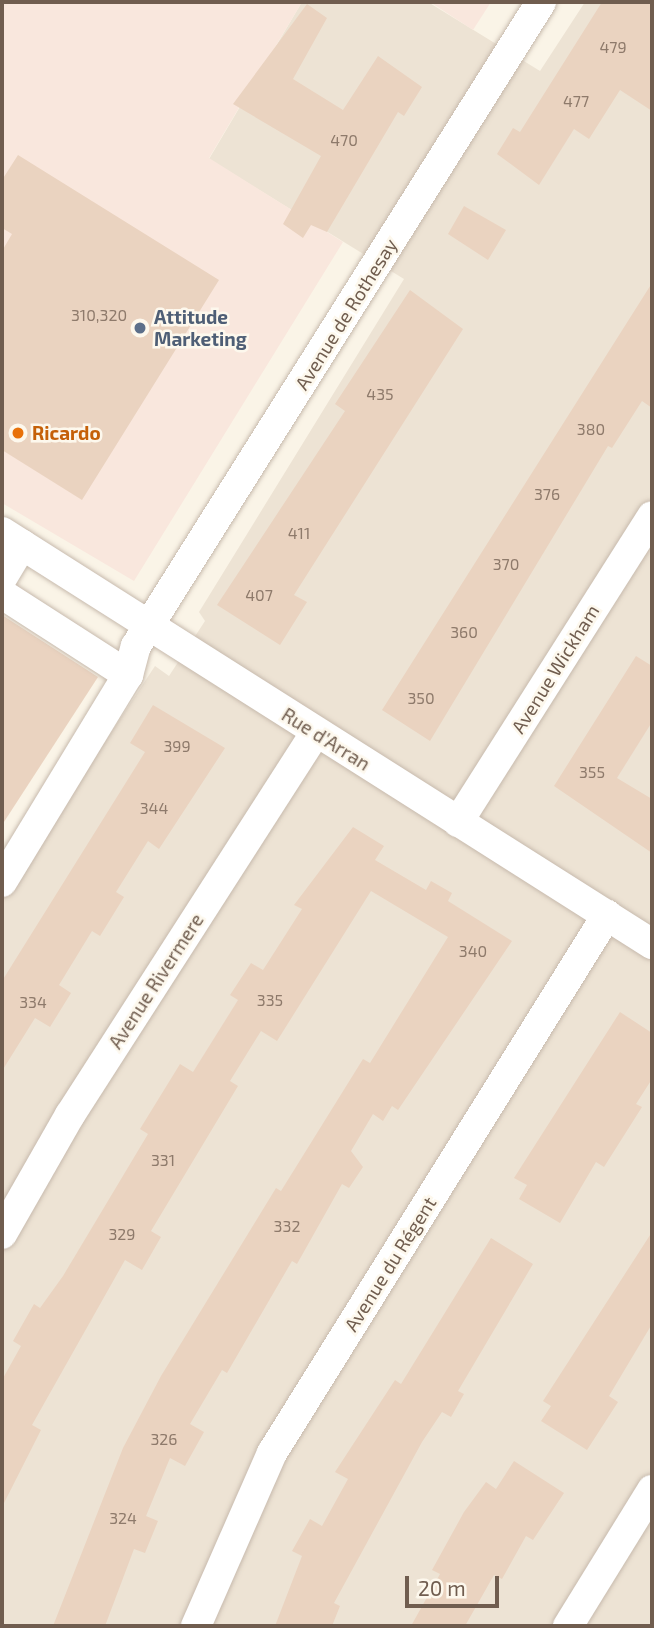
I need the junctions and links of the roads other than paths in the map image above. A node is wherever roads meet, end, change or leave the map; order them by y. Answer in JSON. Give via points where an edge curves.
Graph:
{"nodes":[{"id":1,"x":541,"y":2,"type":"edge"},
{"id":2,"x":648,"y":532,"type":"edge"},
{"id":3,"x":12,"y":538,"type":"edge"},
{"id":4,"x":2,"y":578,"type":"edge"},
{"id":5,"x":2,"y":594,"type":"edge"},
{"id":6,"x":149,"y":626,"type":"junction"},
{"id":7,"x":128,"y":675,"type":"junction"},
{"id":8,"x":316,"y":733,"type":"junction"},
{"id":9,"x":458,"y":822,"type":"junction"},
{"id":10,"x":2,"y":882,"type":"edge"},
{"id":11,"x":607,"y":915,"type":"junction"},
{"id":12,"x":652,"y":944,"type":"edge"},
{"id":13,"x":2,"y":1234,"type":"edge"},
{"id":14,"x":652,"y":1490,"type":"edge"},
{"id":15,"x":196,"y":1626,"type":"edge"},
{"id":16,"x":568,"y":1626,"type":"edge"}],
"edges":[{"from":1,"to":6,"type":"street","name":"Avenue de Rothesay"},
{"from":2,"to":9,"type":"street","name":"Avenue Wickham"},
{"from":3,"to":4,"type":"street"},
{"from":3,"to":6,"type":"street","name":"Rue d'Arran"},
{"from":5,"to":7,"type":"street"},
{"from":6,"to":7,"type":"street","name":"Avenue de Rothesay"},
{"from":6,"to":8,"type":"street","name":"Rue d'Arran"},
{"from":7,"to":10,"type":"street","name":"Avenue de Rothesay"},
{"from":8,"to":9,"type":"street","name":"Rue d'Arran"},
{"from":8,"to":13,"type":"street","name":"Avenue Rivermere","via":[[69,1115]]},
{"from":9,"to":11,"type":"street","name":"Rue d'Arran"},
{"from":11,"to":12,"type":"street","name":"Rue d'Arran"},
{"from":11,"to":15,"type":"street","name":"Avenue du Régent","via":[[272,1453]]},
{"from":14,"to":16,"type":"street"}]}
